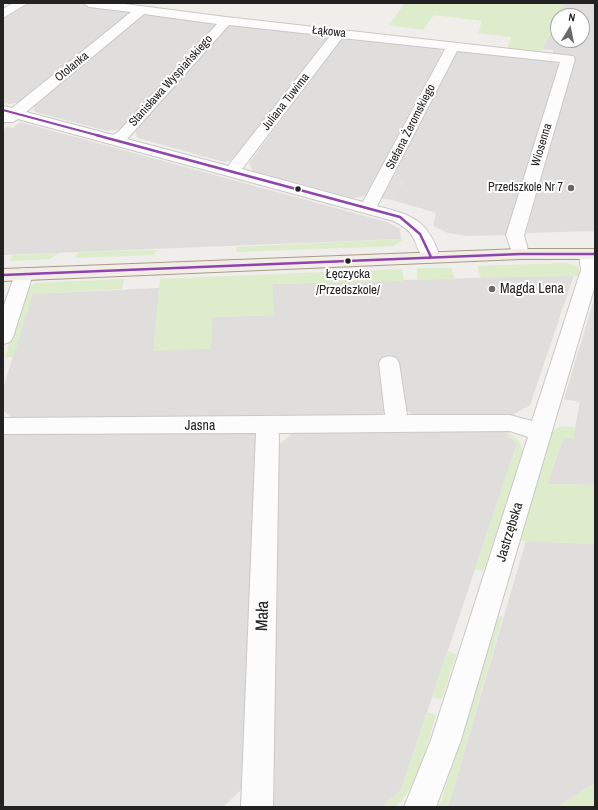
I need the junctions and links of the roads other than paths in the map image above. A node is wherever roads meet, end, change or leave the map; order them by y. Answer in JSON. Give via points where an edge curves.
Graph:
{"nodes":[{"id":1,"x":22,"y":3,"type":"edge"},
{"id":2,"x":89,"y":3,"type":"edge"},
{"id":3,"x":141,"y":10,"type":"junction"},
{"id":4,"x":3,"y":14,"type":"edge"},
{"id":5,"x":226,"y":21,"type":"junction"},
{"id":6,"x":339,"y":33,"type":"junction"},
{"id":7,"x":453,"y":46,"type":"junction"},
{"id":8,"x":568,"y":59,"type":"joint"},
{"id":9,"x":9,"y":111,"type":"edge"},
{"id":10,"x":3,"y":123,"type":"edge"},
{"id":11,"x":116,"y":140,"type":"junction"},
{"id":12,"x":232,"y":172,"type":"junction"},
{"id":13,"x":367,"y":208,"type":"junction"},
{"id":14,"x":520,"y":254,"type":"junction"},
{"id":15,"x":591,"y":254,"type":"edge"},
{"id":16,"x":431,"y":258,"type":"junction"},
{"id":17,"x":24,"y":274,"type":"junction"},
{"id":18,"x":3,"y":275,"type":"edge"},
{"id":19,"x":3,"y":337,"type":"edge"},
{"id":20,"x":389,"y":363,"type":"dead end"},
{"id":21,"x":397,"y":423,"type":"junction"},
{"id":22,"x":3,"y":426,"type":"edge"},
{"id":23,"x":268,"y":426,"type":"junction"},
{"id":24,"x":540,"y":432,"type":"junction"},
{"id":25,"x":257,"y":807,"type":"edge"},
{"id":26,"x":420,"y":807,"type":"edge"}],
"edges":[{"from":1,"to":4,"type":"street"},
{"from":2,"to":3,"type":"street","name":"Łąkowa"},
{"from":3,"to":5,"type":"street","name":"Łąkowa"},
{"from":3,"to":9,"type":"street","name":"Otolanka"},
{"from":5,"to":6,"type":"street","name":"Łąkowa"},
{"from":5,"to":11,"type":"street","name":"Stanisława Wyspiańskiego"},
{"from":6,"to":7,"type":"street","name":"Łąkowa"},
{"from":6,"to":12,"type":"street","name":"Juliana Tuwima"},
{"from":7,"to":8,"type":"street","name":"Łąkowa"},
{"from":7,"to":13,"type":"street","name":"Stefana Żeromskiego"},
{"from":8,"to":14,"type":"street","name":"Wiosenna","via":[[515,235]]},
{"from":9,"to":10,"type":"street","name":"Otolanka"},
{"from":9,"to":11,"type":"street"},
{"from":11,"to":12,"type":"street"},
{"from":12,"to":13,"type":"street"},
{"from":13,"to":16,"type":"street","via":[[412,223],[426,241]]},
{"from":14,"to":15,"type":"main road"},
{"from":14,"to":16,"type":"main road"},
{"from":15,"to":24,"type":"street","name":"Jastrzębska","via":[[590,270]]},
{"from":16,"to":17,"type":"main road"},
{"from":17,"to":18,"type":"main road"},
{"from":17,"to":19,"type":"street"},
{"from":20,"to":21,"type":"street"},
{"from":21,"to":23,"type":"street","name":"Jasna"},
{"from":21,"to":24,"type":"street","name":"Jasna","via":[[510,423]]},
{"from":22,"to":23,"type":"street","name":"Jasna"},
{"from":23,"to":25,"type":"street","name":"Mała"},
{"from":24,"to":26,"type":"street","name":"Jastrzębska","via":[[446,740]]}]}
